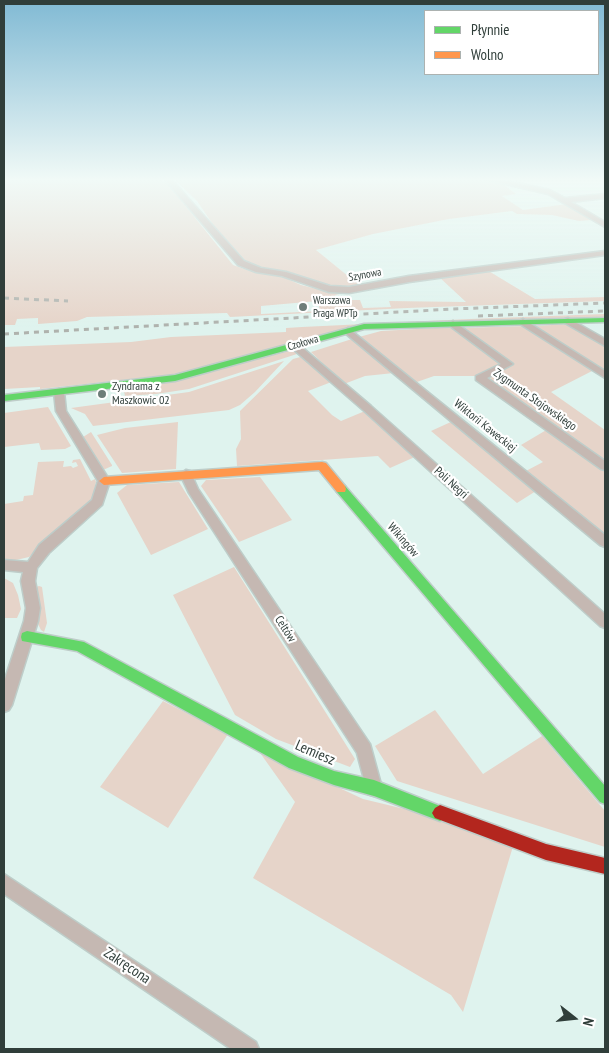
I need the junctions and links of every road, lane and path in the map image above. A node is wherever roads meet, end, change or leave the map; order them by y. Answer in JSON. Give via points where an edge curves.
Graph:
{"nodes":[{"id":1,"x":211,"y":229,"type":"edge"},
{"id":2,"x":605,"y":252,"type":"edge"},
{"id":3,"x":605,"y":320,"type":"edge"},
{"id":4,"x":568,"y":321,"type":"junction"},
{"id":5,"x":523,"y":322,"type":"junction"},
{"id":6,"x":453,"y":324,"type":"junction"},
{"id":7,"x":348,"y":331,"type":"junction"},
{"id":8,"x":605,"y":343,"type":"edge"},
{"id":9,"x":295,"y":346,"type":"junction"},
{"id":10,"x":605,"y":375,"type":"edge"},
{"id":11,"x":59,"y":392,"type":"junction"},
{"id":12,"x":4,"y":398,"type":"edge"},
{"id":13,"x":605,"y":466,"type":"edge"},
{"id":14,"x":186,"y":474,"type":"junction"},
{"id":15,"x":104,"y":481,"type":"junction"},
{"id":16,"x":605,"y":542,"type":"edge"},
{"id":17,"x":4,"y":564,"type":"edge"},
{"id":18,"x":31,"y":567,"type":"junction"},
{"id":19,"x":605,"y":622,"type":"edge"},
{"id":20,"x":27,"y":636,"type":"junction"},
{"id":21,"x":4,"y":704,"type":"edge"},
{"id":22,"x":374,"y":788,"type":"junction"},
{"id":23,"x":605,"y":797,"type":"edge"},
{"id":24,"x":605,"y":866,"type":"edge"},
{"id":25,"x":4,"y":883,"type":"edge"},
{"id":26,"x":249,"y":1049,"type":"edge"}],
"edges":[{"from":1,"to":2,"type":"street","name":"Szynowa","via":[[241,263],[329,289],[349,290]]},
{"from":3,"to":4,"type":"street","name":"Czołowa"},
{"from":4,"to":5,"type":"street","name":"Czołowa"},
{"from":4,"to":8,"type":"street"},
{"from":5,"to":6,"type":"street","name":"Czołowa"},
{"from":5,"to":10,"type":"street"},
{"from":6,"to":7,"type":"street","name":"Czołowa","via":[[376,326]]},
{"from":6,"to":13,"type":"street","name":"Zygmunta Stojowskiego","via":[[508,364],[480,378]]},
{"from":7,"to":9,"type":"street","name":"Czołowa"},
{"from":7,"to":16,"type":"street","name":"Wiktorii Kaweckiej"},
{"from":9,"to":11,"type":"street","name":"Czołowa","via":[[175,378]]},
{"from":9,"to":19,"type":"street","name":"Poli Negri"},
{"from":11,"to":12,"type":"street","name":"Czołowa"},
{"from":11,"to":15,"type":"street","via":[[61,411]]},
{"from":14,"to":15,"type":"street","name":"Wikingów"},
{"from":14,"to":22,"type":"street","name":"Celtów","via":[[193,490],[364,750]]},
{"from":14,"to":23,"type":"street","name":"Wikingów","via":[[322,466]]},
{"from":15,"to":18,"type":"street","via":[[98,502],[44,549]]},
{"from":17,"to":18,"type":"street"},
{"from":18,"to":20,"type":"street","via":[[28,581],[33,608]]},
{"from":20,"to":21,"type":"street"},
{"from":20,"to":22,"type":"street","name":"Lemiesz","via":[[79,646],[294,763]]},
{"from":22,"to":24,"type":"street","name":"Lemiesz","via":[[546,852]]},
{"from":25,"to":26,"type":"street","name":"Zakręcona"}]}
